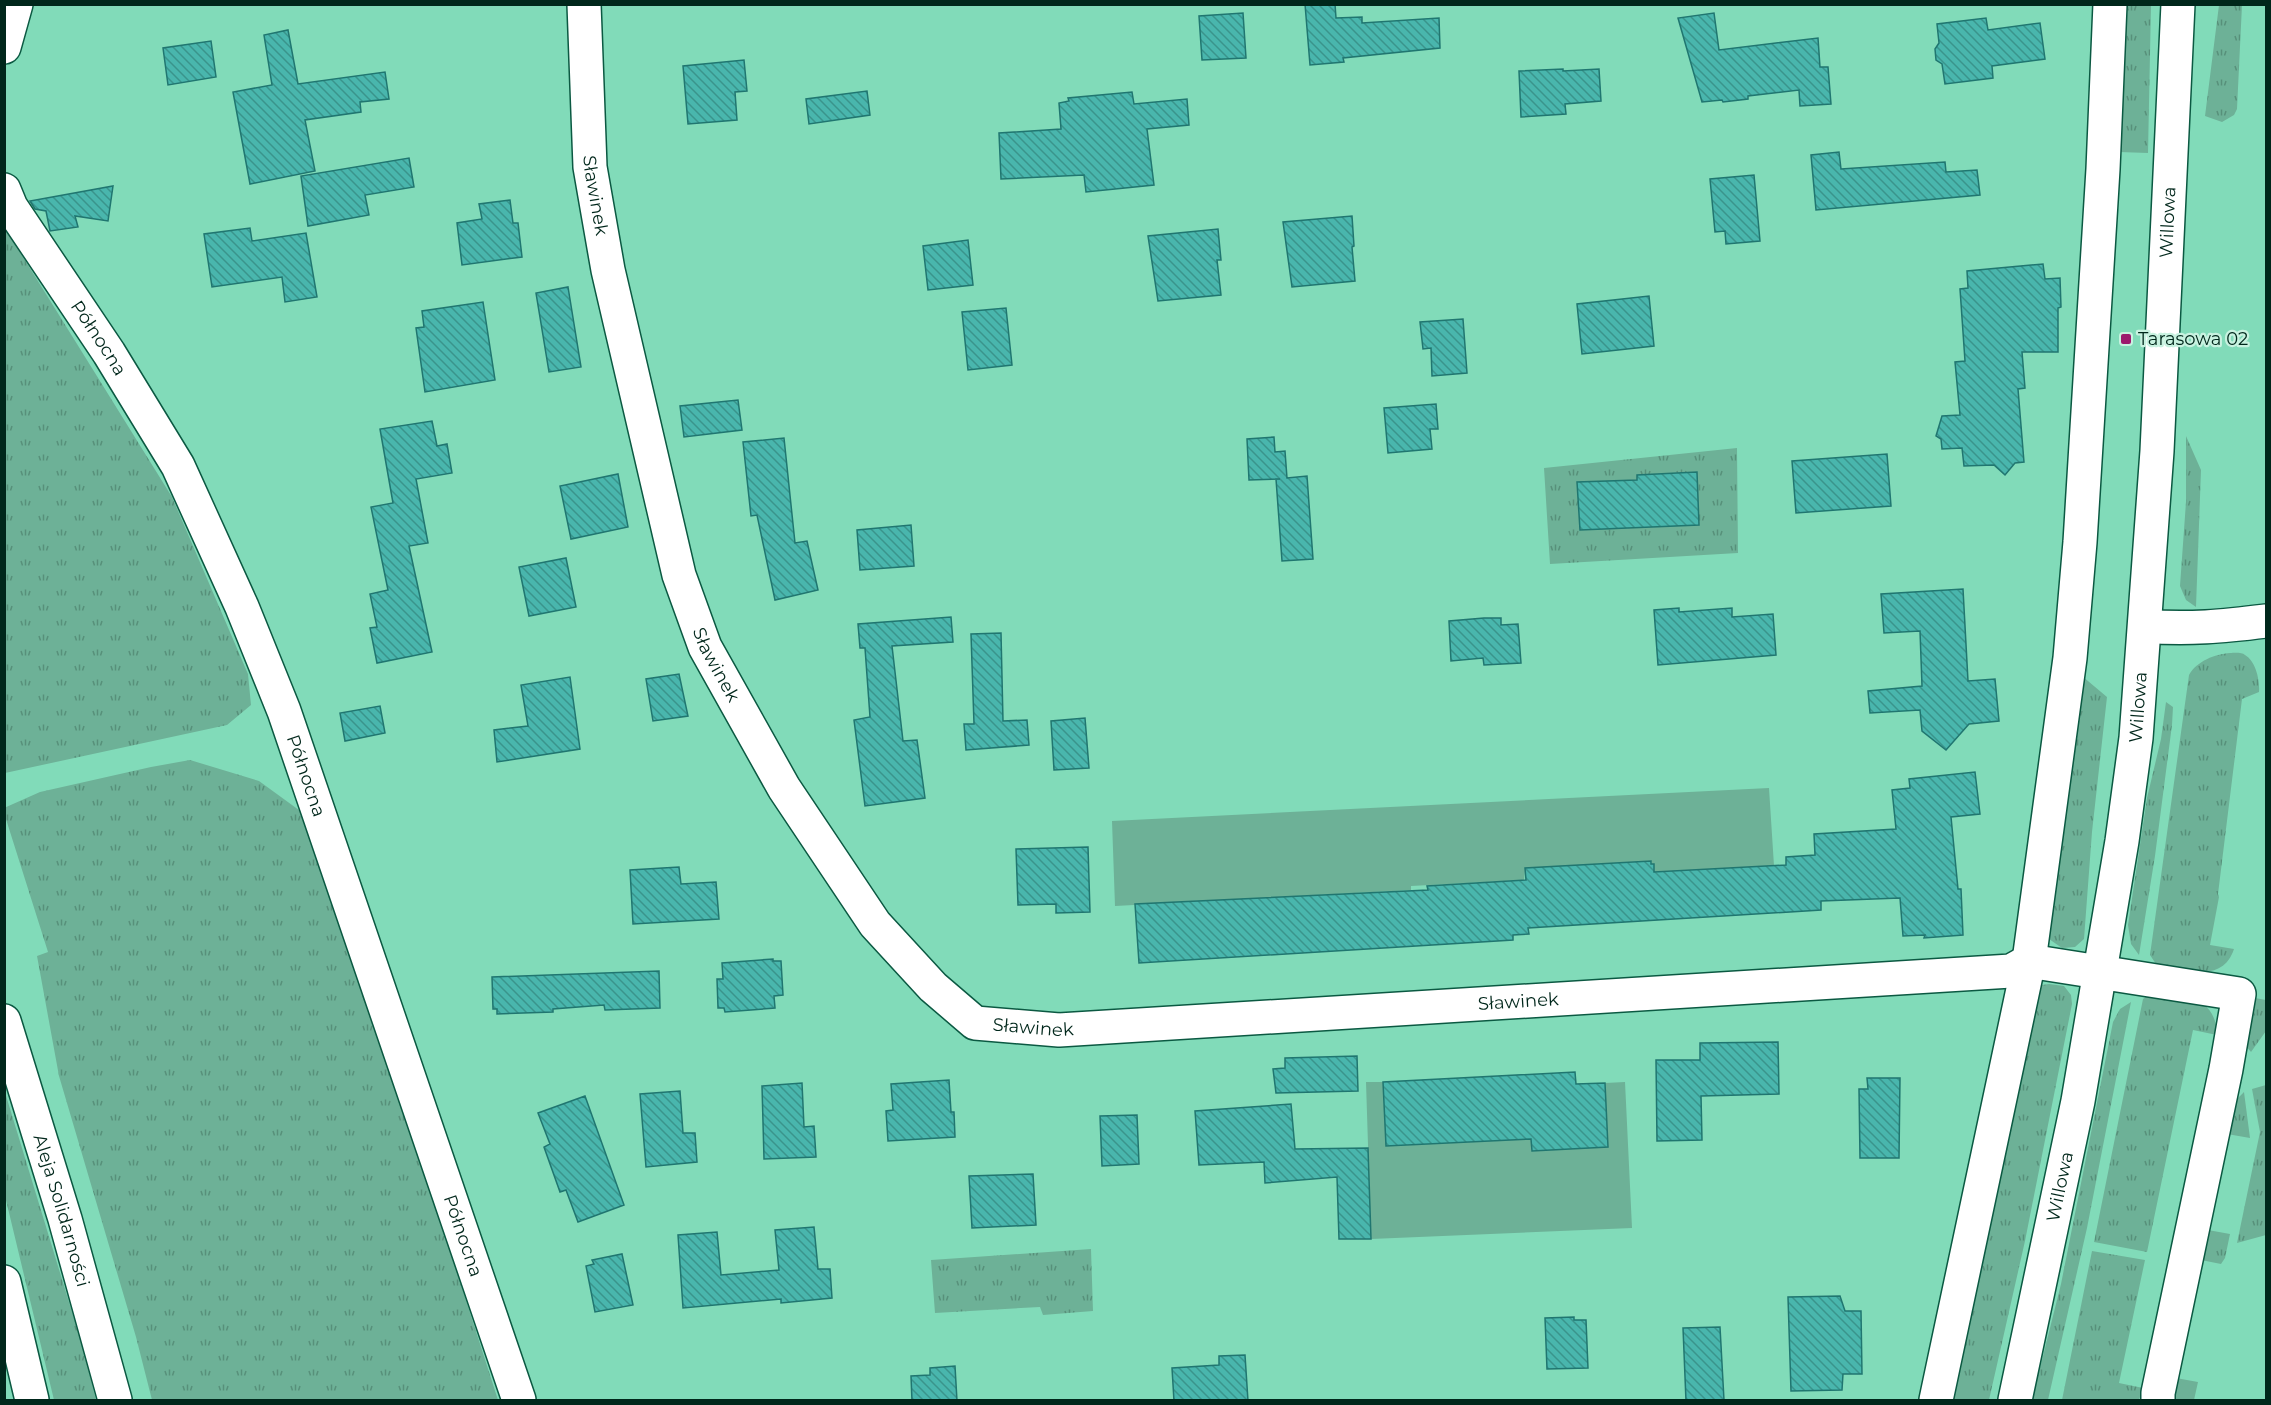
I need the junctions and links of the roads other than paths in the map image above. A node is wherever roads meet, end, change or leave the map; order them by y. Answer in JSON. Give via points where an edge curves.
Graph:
{"nodes":[{"id":1,"x":16,"y":4,"type":"edge"},
{"id":2,"x":584,"y":4,"type":"edge"},
{"id":3,"x":2110,"y":4,"type":"edge"},
{"id":4,"x":2178,"y":4,"type":"edge"},
{"id":5,"x":4,"y":47,"type":"edge"},
{"id":6,"x":4,"y":190,"type":"edge"},
{"id":7,"x":2266,"y":621,"type":"edge"},
{"id":8,"x":2145,"y":626,"type":"junction"},
{"id":9,"x":2029,"y":961,"type":"junction"},
{"id":10,"x":2101,"y":971,"type":"junction"},
{"id":11,"x":4,"y":1021,"type":"edge"},
{"id":12,"x":4,"y":1282,"type":"edge"},
{"id":13,"x":32,"y":1401,"type":"edge"},
{"id":14,"x":115,"y":1401,"type":"edge"},
{"id":15,"x":519,"y":1401,"type":"edge"},
{"id":16,"x":1936,"y":1401,"type":"edge"},
{"id":17,"x":2015,"y":1401,"type":"edge"},
{"id":18,"x":2158,"y":1401,"type":"edge"}],
"edges":[{"from":1,"to":5,"type":"street"},
{"from":2,"to":9,"type":"street","name":"Sławinek","via":[[590,167],[608,270],[679,575],[705,647],[784,788],[875,924],[933,987],[975,1023],[1059,1030],[2011,971]]},
{"from":3,"to":9,"type":"street","via":[[2079,554],[2070,658]]},
{"from":4,"to":8,"type":"street","name":"Willowa"},
{"from":6,"to":15,"type":"street","name":"Północna","via":[[11,207],[109,353],[178,466],[242,607],[284,711]]},
{"from":7,"to":8,"type":"street","via":[[2204,629]]},
{"from":8,"to":10,"type":"street","name":"Willowa","via":[[2136,738]]},
{"from":9,"to":10,"type":"street","name":"Sławinek"},
{"from":9,"to":16,"type":"street"},
{"from":10,"to":17,"type":"street","name":"Willowa"},
{"from":10,"to":18,"type":"street","name":"Sławinek","via":[[2239,994]]},
{"from":11,"to":14,"type":"street","name":"Aleja Solidarności","via":[[65,1219]]},
{"from":12,"to":13,"type":"street"}]}
